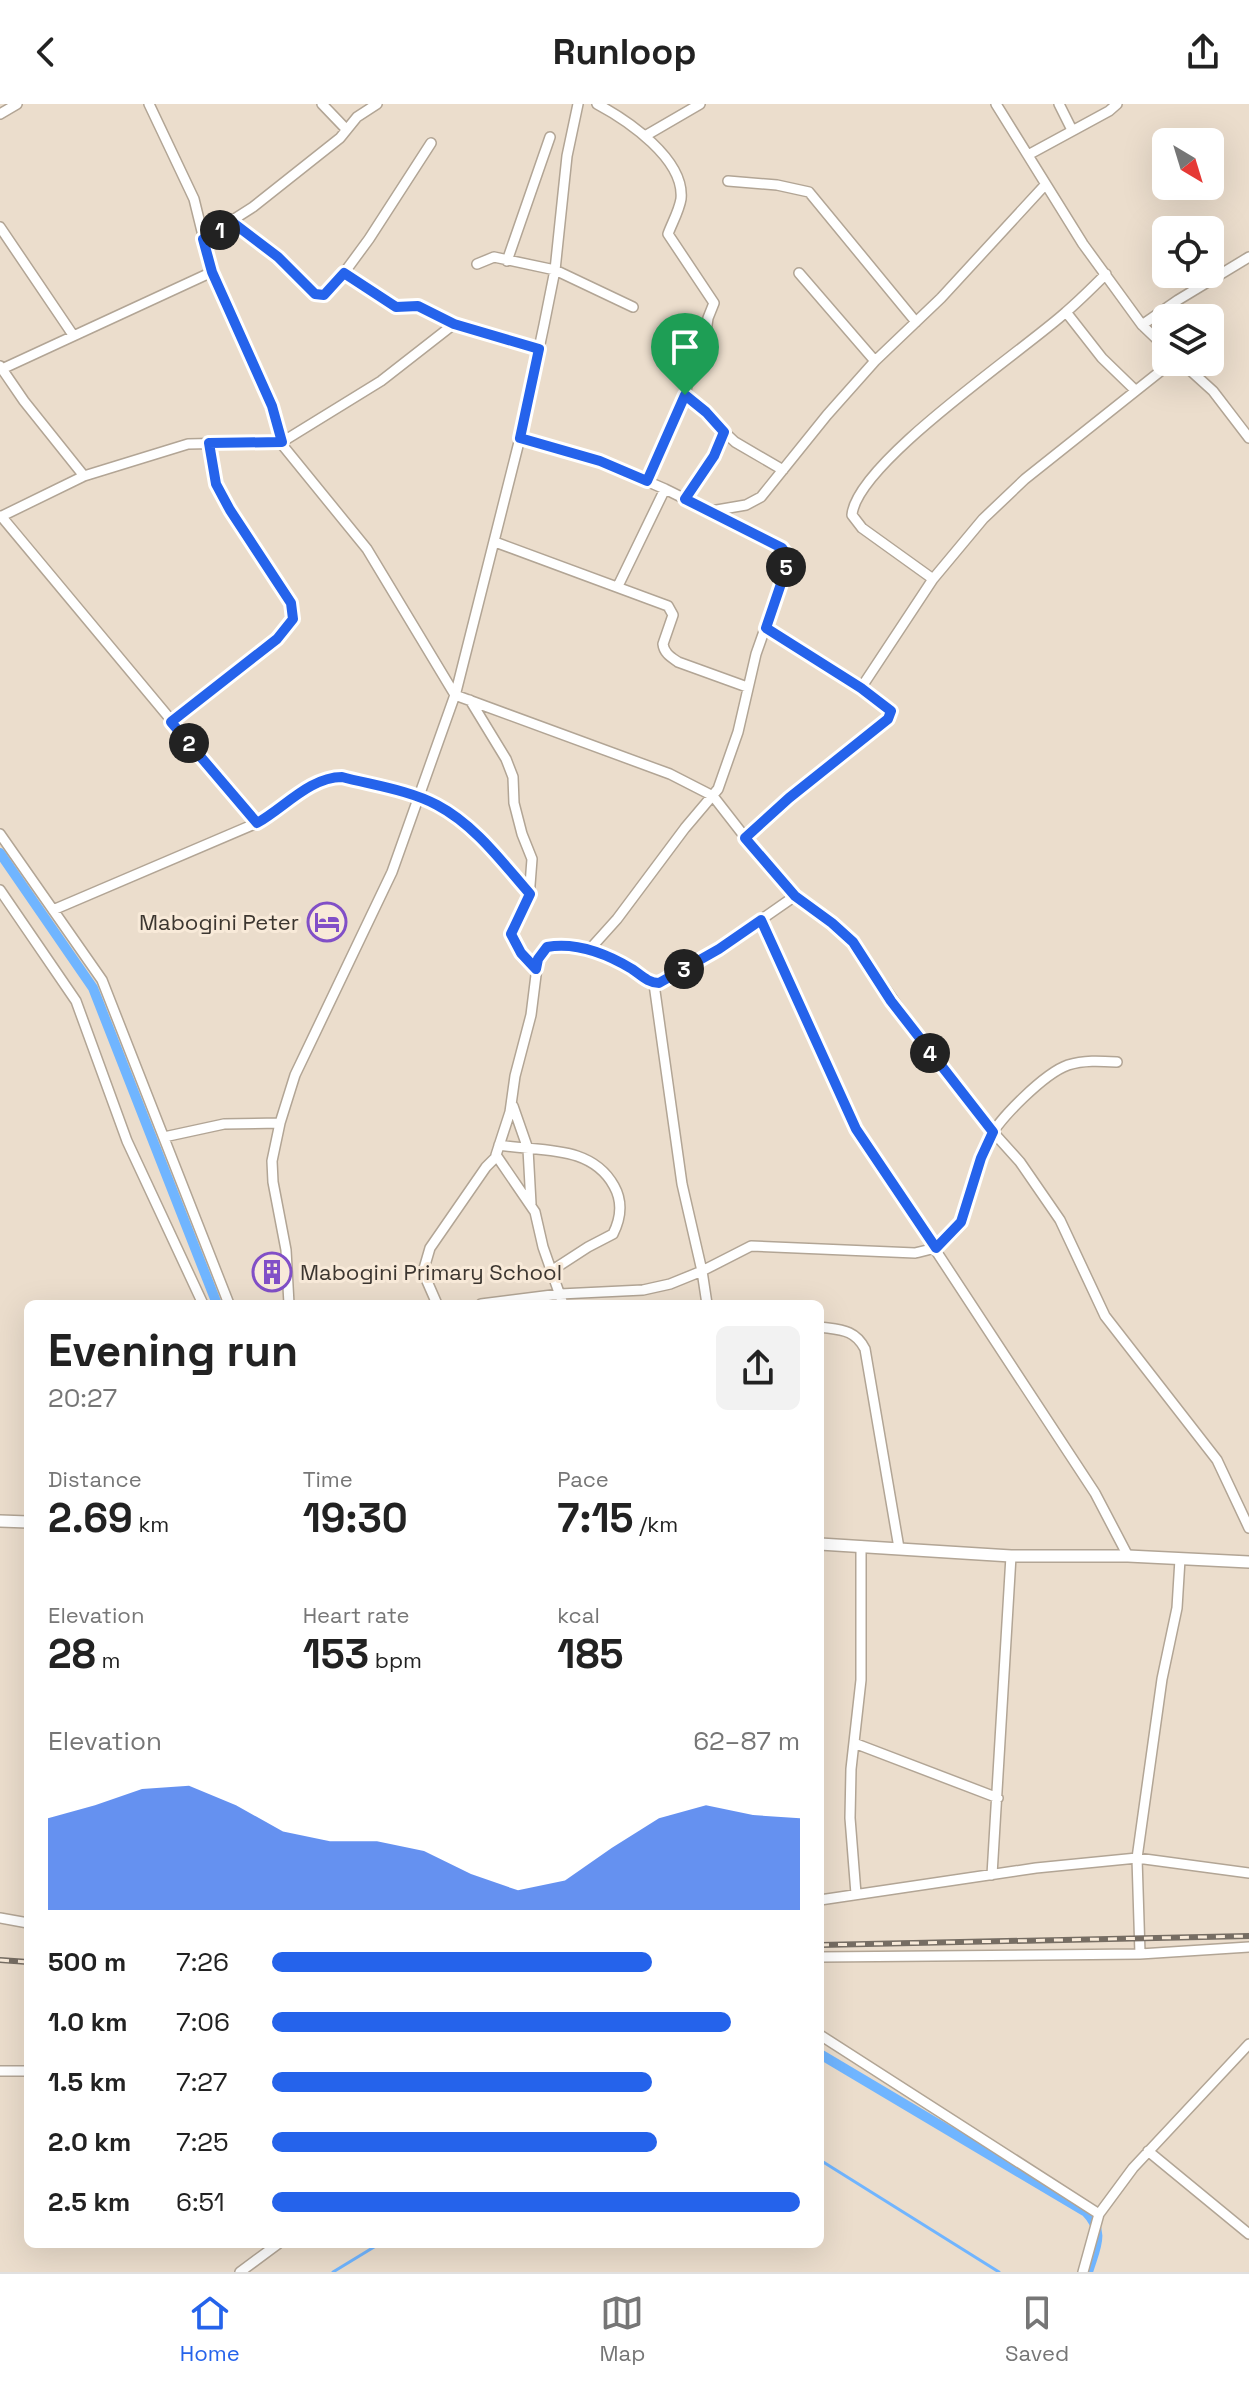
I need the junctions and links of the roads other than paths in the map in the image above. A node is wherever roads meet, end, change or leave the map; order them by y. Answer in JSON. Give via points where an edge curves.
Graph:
{"nodes":[{"id":1,"x":17,"y":104,"type":"edge"},
{"id":2,"x":149,"y":104,"type":"edge"},
{"id":3,"x":322,"y":104,"type":"edge"},
{"id":4,"x":377,"y":104,"type":"edge"},
{"id":5,"x":578,"y":104,"type":"edge"},
{"id":6,"x":597,"y":104,"type":"edge"},
{"id":7,"x":700,"y":104,"type":"edge"},
{"id":8,"x":996,"y":104,"type":"edge"},
{"id":9,"x":1059,"y":104,"type":"edge"},
{"id":10,"x":1117,"y":104,"type":"edge"},
{"id":11,"x":0,"y":114,"type":"edge"},
{"id":12,"x":346,"y":129,"type":"junction"},
{"id":13,"x":1072,"y":130,"type":"junction"},
{"id":14,"x":645,"y":136,"type":"junction"},
{"id":15,"x":550,"y":137,"type":"dead end"},
{"id":16,"x":431,"y":143,"type":"dead end"},
{"id":17,"x":1028,"y":155,"type":"junction"},
{"id":18,"x":728,"y":181,"type":"dead end"},
{"id":19,"x":1045,"y":185,"type":"junction"},
{"id":20,"x":232,"y":222,"type":"junction"},
{"id":21,"x":0,"y":227,"type":"edge"},
{"id":22,"x":203,"y":239,"type":"junction"},
{"id":23,"x":1249,"y":257,"type":"edge"},
{"id":24,"x":507,"y":261,"type":"junction"},
{"id":25,"x":477,"y":264,"type":"dead end"},
{"id":26,"x":555,"y":270,"type":"junction"},
{"id":27,"x":212,"y":272,"type":"junction"},
{"id":28,"x":344,"y":273,"type":"junction"},
{"id":29,"x":799,"y":273,"type":"dead end"},
{"id":30,"x":1106,"y":274,"type":"junction"},
{"id":31,"x":633,"y":307,"type":"dead end"},
{"id":32,"x":1066,"y":312,"type":"junction"},
{"id":33,"x":916,"y":322,"type":"junction"},
{"id":34,"x":454,"y":324,"type":"junction"},
{"id":35,"x":1142,"y":325,"type":"junction"},
{"id":36,"x":73,"y":335,"type":"junction"},
{"id":37,"x":1152,"y":335,"type":"edge"},
{"id":38,"x":539,"y":349,"type":"junction"},
{"id":39,"x":875,"y":361,"type":"junction"},
{"id":40,"x":1,"y":367,"type":"edge"},
{"id":41,"x":1154,"y":376,"type":"edge"},
{"id":42,"x":1196,"y":376,"type":"edge"},
{"id":43,"x":1135,"y":390,"type":"junction"},
{"id":44,"x":685,"y":395,"type":"junction"},
{"id":45,"x":724,"y":432,"type":"junction"},
{"id":46,"x":520,"y":438,"type":"junction"},
{"id":47,"x":1249,"y":438,"type":"edge"},
{"id":48,"x":282,"y":442,"type":"junction"},
{"id":49,"x":209,"y":443,"type":"junction"},
{"id":50,"x":783,"y":470,"type":"junction"},
{"id":51,"x":84,"y":476,"type":"junction"},
{"id":52,"x":647,"y":481,"type":"junction"},
{"id":53,"x":665,"y":489,"type":"junction"},
{"id":54,"x":685,"y":499,"type":"junction"},
{"id":55,"x":711,"y":511,"type":"junction"},
{"id":56,"x":0,"y":516,"type":"edge"},
{"id":57,"x":495,"y":542,"type":"junction"},
{"id":58,"x":933,"y":579,"type":"junction"},
{"id":59,"x":618,"y":586,"type":"junction"},
{"id":60,"x":766,"y":628,"type":"junction"},
{"id":61,"x":747,"y":687,"type":"junction"},
{"id":62,"x":861,"y":688,"type":"junction"},
{"id":63,"x":455,"y":695,"type":"junction"},
{"id":64,"x":470,"y":700,"type":"junction"},
{"id":65,"x":171,"y":722,"type":"junction"},
{"id":66,"x":713,"y":796,"type":"junction"},
{"id":67,"x":420,"y":798,"type":"junction"},
{"id":68,"x":257,"y":823,"type":"junction"},
{"id":69,"x":0,"y":834,"type":"edge"},
{"id":70,"x":745,"y":838,"type":"junction"},
{"id":71,"x":0,"y":890,"type":"edge"},
{"id":72,"x":530,"y":894,"type":"junction"},
{"id":73,"x":795,"y":896,"type":"junction"},
{"id":74,"x":53,"y":910,"type":"junction"},
{"id":75,"x":761,"y":920,"type":"junction"},
{"id":76,"x":590,"y":949,"type":"junction"},
{"id":77,"x":536,"y":969,"type":"junction"},
{"id":78,"x":654,"y":984,"type":"junction"},
{"id":79,"x":1117,"y":1062,"type":"dead end"},
{"id":80,"x":511,"y":1102,"type":"junction"},
{"id":81,"x":280,"y":1123,"type":"junction"},
{"id":82,"x":993,"y":1132,"type":"junction"},
{"id":83,"x":164,"y":1137,"type":"junction"},
{"id":84,"x":499,"y":1145,"type":"junction"},
{"id":85,"x":528,"y":1149,"type":"junction"},
{"id":86,"x":496,"y":1157,"type":"junction"},
{"id":87,"x":532,"y":1207,"type":"junction"},
{"id":88,"x":936,"y":1248,"type":"junction"},
{"id":89,"x":551,"y":1271,"type":"junction"},
{"id":90,"x":702,"y":1271,"type":"junction"},
{"id":91,"x":562,"y":1299,"type":"edge"},
{"id":92,"x":201,"y":1300,"type":"edge"},
{"id":93,"x":227,"y":1300,"type":"edge"},
{"id":94,"x":289,"y":1300,"type":"edge"},
{"id":95,"x":436,"y":1300,"type":"edge"},
{"id":96,"x":706,"y":1300,"type":"edge"},
{"id":97,"x":824,"y":1328,"type":"edge"},
{"id":98,"x":0,"y":1521,"type":"edge"},
{"id":99,"x":24,"y":1522,"type":"edge"},
{"id":100,"x":1249,"y":1528,"type":"edge"},
{"id":101,"x":824,"y":1544,"type":"edge"},
{"id":102,"x":861,"y":1546,"type":"junction"},
{"id":103,"x":899,"y":1548,"type":"junction"},
{"id":104,"x":1011,"y":1556,"type":"junction"},
{"id":105,"x":1128,"y":1556,"type":"junction"},
{"id":106,"x":1180,"y":1559,"type":"junction"},
{"id":107,"x":1249,"y":1562,"type":"edge"},
{"id":108,"x":854,"y":1743,"type":"junction"},
{"id":109,"x":998,"y":1798,"type":"junction"},
{"id":110,"x":1137,"y":1858,"type":"junction"},
{"id":111,"x":1249,"y":1873,"type":"edge"},
{"id":112,"x":992,"y":1875,"type":"junction"},
{"id":113,"x":856,"y":1894,"type":"junction"},
{"id":114,"x":824,"y":1899,"type":"edge"},
{"id":115,"x":0,"y":1918,"type":"edge"},
{"id":116,"x":24,"y":1922,"type":"edge"},
{"id":117,"x":1249,"y":1947,"type":"edge"},
{"id":118,"x":1140,"y":1954,"type":"junction"},
{"id":119,"x":824,"y":1957,"type":"edge"},
{"id":120,"x":824,"y":2038,"type":"edge"},
{"id":121,"x":1249,"y":2044,"type":"edge"},
{"id":122,"x":0,"y":2071,"type":"edge"},
{"id":123,"x":24,"y":2071,"type":"edge"},
{"id":124,"x":1148,"y":2151,"type":"junction"},
{"id":125,"x":1099,"y":2214,"type":"junction"},
{"id":126,"x":1249,"y":2234,"type":"edge"},
{"id":127,"x":273,"y":2248,"type":"edge"},
{"id":128,"x":240,"y":2272,"type":"edge"},
{"id":129,"x":1083,"y":2272,"type":"edge"}],
"edges":[{"from":1,"to":11,"type":"street"},
{"from":2,"to":22,"type":"street","via":[[194,199]]},
{"from":3,"to":12,"type":"street"},
{"from":4,"to":12,"type":"street"},
{"from":5,"to":26,"type":"street"},
{"from":6,"to":14,"type":"street"},
{"from":7,"to":14,"type":"street"},
{"from":8,"to":17,"type":"street"},
{"from":9,"to":13,"type":"street"},
{"from":10,"to":13,"type":"street"},
{"from":12,"to":20,"type":"street","via":[[333,145]]},
{"from":13,"to":17,"type":"street"},
{"from":14,"to":44,"type":"street","via":[[666,159],[680,188],[669,238],[714,303],[703,353]]},
{"from":15,"to":24,"type":"street"},
{"from":16,"to":28,"type":"street"},
{"from":17,"to":19,"type":"street"},
{"from":18,"to":33,"type":"street","via":[[809,192]]},
{"from":19,"to":30,"type":"street"},
{"from":19,"to":33,"type":"street"},
{"from":20,"to":22,"type":"street"},
{"from":20,"to":28,"type":"street","via":[[315,294],[324,295]]},
{"from":21,"to":36,"type":"street"},
{"from":22,"to":27,"type":"street"},
{"from":23,"to":35,"type":"street"},
{"from":24,"to":25,"type":"street","via":[[491,257]]},
{"from":24,"to":26,"type":"street"},
{"from":26,"to":31,"type":"street"},
{"from":26,"to":38,"type":"street"},
{"from":27,"to":36,"type":"street"},
{"from":27,"to":48,"type":"street","via":[[262,381]]},
{"from":28,"to":34,"type":"street","via":[[396,307],[418,306]]},
{"from":29,"to":39,"type":"street"},
{"from":30,"to":32,"type":"street"},
{"from":30,"to":35,"type":"street"},
{"from":32,"to":43,"type":"street"},
{"from":32,"to":58,"type":"street","via":[[910,437],[853,507],[852,515],[862,528]]},
{"from":33,"to":39,"type":"street"},
{"from":34,"to":38,"type":"street"},
{"from":34,"to":48,"type":"street","via":[[381,381]]},
{"from":35,"to":37,"type":"street"},
{"from":36,"to":40,"type":"street"},
{"from":38,"to":46,"type":"street"},
{"from":39,"to":50,"type":"street"},
{"from":40,"to":51,"type":"street"},
{"from":41,"to":43,"type":"street"},
{"from":42,"to":47,"type":"street"},
{"from":43,"to":58,"type":"street","via":[[1003,499]]},
{"from":44,"to":45,"type":"street"},
{"from":44,"to":52,"type":"street"},
{"from":45,"to":50,"type":"street"},
{"from":45,"to":54,"type":"street"},
{"from":46,"to":52,"type":"street"},
{"from":46,"to":57,"type":"street"},
{"from":48,"to":49,"type":"street"},
{"from":48,"to":63,"type":"street","via":[[367,549]]},
{"from":49,"to":51,"type":"street","via":[[188,444]]},
{"from":49,"to":65,"type":"street","via":[[216,484],[291,603],[293,619],[277,639]]},
{"from":50,"to":55,"type":"street","via":[[754,503]]},
{"from":51,"to":56,"type":"street"},
{"from":52,"to":53,"type":"street"},
{"from":53,"to":54,"type":"street"},
{"from":53,"to":59,"type":"street"},
{"from":54,"to":55,"type":"street"},
{"from":55,"to":60,"type":"street","via":[[787,555]]},
{"from":56,"to":65,"type":"street"},
{"from":57,"to":59,"type":"street"},
{"from":57,"to":63,"type":"street"},
{"from":58,"to":62,"type":"street"},
{"from":59,"to":61,"type":"street","via":[[672,610],[663,644],[670,656]]},
{"from":60,"to":61,"type":"street"},
{"from":60,"to":62,"type":"street"},
{"from":61,"to":66,"type":"street","via":[[738,732]]},
{"from":62,"to":70,"type":"street","via":[[890,709],[891,716]]},
{"from":63,"to":64,"type":"street"},
{"from":63,"to":67,"type":"street"},
{"from":64,"to":66,"type":"street","via":[[670,774]]},
{"from":64,"to":72,"type":"street","via":[[513,777],[514,803],[532,859]]},
{"from":65,"to":68,"type":"street"},
{"from":66,"to":70,"type":"street"},
{"from":66,"to":76,"type":"street"},
{"from":67,"to":68,"type":"street","via":[[330,777]]},
{"from":67,"to":72,"type":"street","via":[[459,820]]},
{"from":67,"to":81,"type":"street","via":[[392,872],[295,1075]]},
{"from":68,"to":74,"type":"street"},
{"from":69,"to":74,"type":"street"},
{"from":70,"to":73,"type":"street"},
{"from":71,"to":92,"type":"street","via":[[76,1001],[127,1141]]},
{"from":72,"to":77,"type":"street","via":[[511,934]]},
{"from":73,"to":75,"type":"street"},
{"from":73,"to":82,"type":"street","via":[[853,942],[891,1001]]},
{"from":74,"to":83,"type":"street","via":[[102,980]]},
{"from":75,"to":78,"type":"street"},
{"from":75,"to":88,"type":"street","via":[[856,1129]]},
{"from":76,"to":77,"type":"street","via":[[549,946]]},
{"from":76,"to":78,"type":"street"},
{"from":77,"to":80,"type":"street"},
{"from":78,"to":90,"type":"street","via":[[682,1184]]},
{"from":79,"to":82,"type":"street","via":[[1065,1066]]},
{"from":80,"to":84,"type":"street"},
{"from":80,"to":85,"type":"street"},
{"from":81,"to":83,"type":"street","via":[[224,1124]]},
{"from":81,"to":94,"type":"street","via":[[273,1182]]},
{"from":82,"to":88,"type":"street","via":[[961,1222]]},
{"from":82,"to":100,"type":"street","via":[[1053,1209],[1105,1316],[1217,1460]]},
{"from":83,"to":93,"type":"street"},
{"from":84,"to":85,"type":"street"},
{"from":84,"to":86,"type":"street"},
{"from":85,"to":87,"type":"street"},
{"from":85,"to":89,"type":"street","via":[[588,1159],[618,1193],[620,1217],[613,1234]]},
{"from":86,"to":87,"type":"street"},
{"from":86,"to":95,"type":"street","via":[[426,1256],[423,1272]]},
{"from":87,"to":89,"type":"street"},
{"from":88,"to":90,"type":"street","via":[[915,1253],[751,1246]]},
{"from":88,"to":105,"type":"street","via":[[1095,1493]]},
{"from":89,"to":91,"type":"street"},
{"from":90,"to":91,"type":"street","via":[[643,1290]]},
{"from":90,"to":96,"type":"street"},
{"from":97,"to":103,"type":"street","via":[[850,1331],[865,1349]]},
{"from":98,"to":99,"type":"street"},
{"from":101,"to":102,"type":"street"},
{"from":102,"to":103,"type":"street"},
{"from":102,"to":108,"type":"street","via":[[861,1680]]},
{"from":103,"to":104,"type":"street"},
{"from":104,"to":105,"type":"street"},
{"from":104,"to":109,"type":"street"},
{"from":105,"to":106,"type":"street"},
{"from":106,"to":107,"type":"street"},
{"from":106,"to":110,"type":"street","via":[[1177,1608]]},
{"from":108,"to":109,"type":"street"},
{"from":108,"to":113,"type":"street","via":[[850,1818]]},
{"from":109,"to":112,"type":"street"},
{"from":110,"to":111,"type":"street"},
{"from":110,"to":112,"type":"street"},
{"from":110,"to":118,"type":"street"},
{"from":112,"to":113,"type":"street"},
{"from":113,"to":114,"type":"street"},
{"from":115,"to":116,"type":"street"},
{"from":117,"to":118,"type":"street"},
{"from":118,"to":119,"type":"street"},
{"from":120,"to":125,"type":"street"},
{"from":121,"to":124,"type":"street"},
{"from":122,"to":123,"type":"street"},
{"from":124,"to":125,"type":"street"},
{"from":124,"to":126,"type":"street"},
{"from":125,"to":129,"type":"street"},
{"from":127,"to":128,"type":"street"}]}
